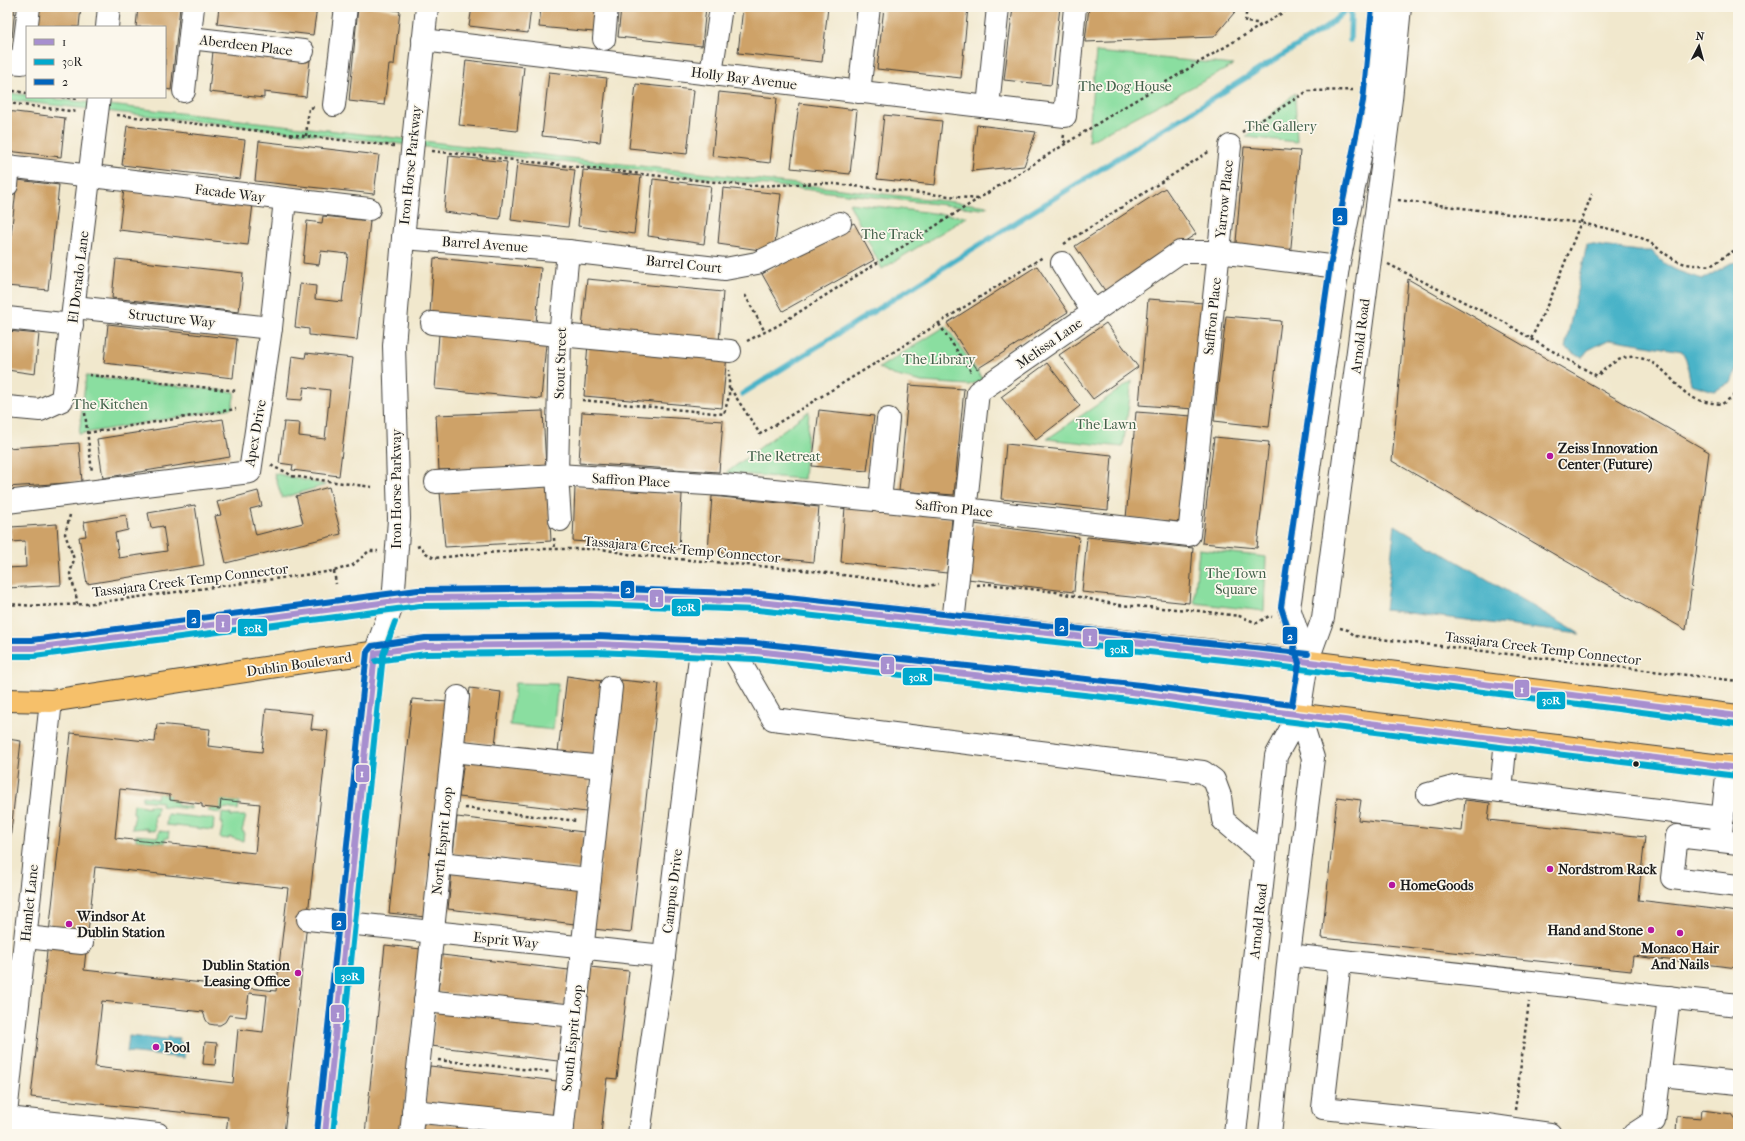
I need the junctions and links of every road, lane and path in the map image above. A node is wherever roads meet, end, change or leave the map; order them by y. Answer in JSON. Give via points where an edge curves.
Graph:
{"nodes":[{"id":1,"x":29,"y":7,"type":"edge"},
{"id":2,"x":109,"y":7,"type":"edge"},
{"id":3,"x":193,"y":7,"type":"edge"},
{"id":4,"x":346,"y":7,"type":"edge"},
{"id":5,"x":427,"y":7,"type":"edge"},
{"id":6,"x":607,"y":7,"type":"edge"},
{"id":7,"x":721,"y":7,"type":"edge"},
{"id":8,"x":869,"y":7,"type":"edge"},
{"id":9,"x":998,"y":7,"type":"edge"},
{"id":10,"x":1075,"y":7,"type":"edge"},
{"id":11,"x":1247,"y":7,"type":"edge"},
{"id":12,"x":1292,"y":7,"type":"edge"},
{"id":13,"x":1380,"y":7,"type":"edge"},
{"id":14,"x":1400,"y":7,"type":"edge"},
{"id":15,"x":107,"y":26,"type":"edge"},
{"id":16,"x":1260,"y":27,"type":"junction"},
{"id":17,"x":190,"y":38,"type":"junction"},
{"id":18,"x":604,"y":39,"type":"dead end"},
{"id":19,"x":423,"y":40,"type":"junction"},
{"id":20,"x":303,"y":51,"type":"dead end"},
{"id":21,"x":14,"y":62,"type":"edge"},
{"id":22,"x":711,"y":74,"type":"junction"},
{"id":23,"x":7,"y":90,"type":"edge"},
{"id":24,"x":1372,"y":90,"type":"junction"},
{"id":25,"x":184,"y":91,"type":"dead end"},
{"id":26,"x":859,"y":92,"type":"junction"},
{"id":27,"x":26,"y":93,"type":"edge"},
{"id":28,"x":89,"y":98,"type":"edge"},
{"id":29,"x":7,"y":103,"type":"edge"},
{"id":30,"x":334,"y":105,"type":"joint"},
{"id":31,"x":988,"y":107,"type":"junction"},
{"id":32,"x":81,"y":112,"type":"dead end"},
{"id":33,"x":114,"y":114,"type":"dead end"},
{"id":34,"x":306,"y":136,"type":"junction"},
{"id":35,"x":1228,"y":143,"type":"junction"},
{"id":36,"x":396,"y":146,"type":"dead end"},
{"id":37,"x":428,"y":150,"type":"dead end"},
{"id":38,"x":8,"y":172,"type":"edge"},
{"id":39,"x":90,"y":175,"type":"junction"},
{"id":40,"x":1592,"y":194,"type":"dead end"},
{"id":41,"x":1378,"y":197,"type":"junction"},
{"id":42,"x":285,"y":200,"type":"junction"},
{"id":43,"x":979,"y":200,"type":"junction"},
{"id":44,"x":369,"y":209,"type":"dead end"},
{"id":45,"x":840,"y":223,"type":"dead end"},
{"id":46,"x":1581,"y":223,"type":"junction"},
{"id":47,"x":403,"y":238,"type":"junction"},
{"id":48,"x":1738,"y":250,"type":"edge"},
{"id":49,"x":568,"y":251,"type":"junction"},
{"id":50,"x":1219,"y":252,"type":"junction"},
{"id":51,"x":1370,"y":254,"type":"junction"},
{"id":52,"x":1055,"y":256,"type":"junction"},
{"id":53,"x":1338,"y":267,"type":"junction"},
{"id":54,"x":745,"y":295,"type":"dead end"},
{"id":55,"x":1092,"y":312,"type":"junction"},
{"id":56,"x":73,"y":316,"type":"junction"},
{"id":57,"x":7,"y":318,"type":"edge"},
{"id":58,"x":432,"y":323,"type":"dead end"},
{"id":59,"x":939,"y":324,"type":"junction"},
{"id":60,"x":270,"y":328,"type":"junction"},
{"id":61,"x":765,"y":332,"type":"junction"},
{"id":62,"x":560,"y":335,"type":"junction"},
{"id":63,"x":1531,"y":339,"type":"junction"},
{"id":64,"x":730,"y":350,"type":"junction"},
{"id":65,"x":89,"y":375,"type":"dead end"},
{"id":66,"x":729,"y":387,"type":"junction"},
{"id":67,"x":983,"y":389,"type":"junction"},
{"id":68,"x":238,"y":391,"type":"dead end"},
{"id":69,"x":1738,"y":393,"type":"edge"},
{"id":70,"x":582,"y":400,"type":"dead end"},
{"id":71,"x":7,"y":407,"type":"edge"},
{"id":72,"x":236,"y":409,"type":"dead end"},
{"id":73,"x":85,"y":414,"type":"dead end"},
{"id":74,"x":888,"y":418,"type":"dead end"},
{"id":75,"x":87,"y":433,"type":"junction"},
{"id":76,"x":266,"y":462,"type":"dead end"},
{"id":77,"x":92,"y":475,"type":"dead end"},
{"id":78,"x":557,"y":475,"type":"junction"},
{"id":79,"x":436,"y":482,"type":"dead end"},
{"id":80,"x":372,"y":487,"type":"dead end"},
{"id":81,"x":880,"y":501,"type":"junction"},
{"id":82,"x":7,"y":502,"type":"edge"},
{"id":83,"x":965,"y":509,"type":"junction"},
{"id":84,"x":70,"y":515,"type":"dead end"},
{"id":85,"x":560,"y":520,"type":"dead end"},
{"id":86,"x":420,"y":546,"type":"dead end"},
{"id":87,"x":369,"y":551,"type":"dead end"},
{"id":88,"x":334,"y":572,"type":"junction"},
{"id":89,"x":945,"y":582,"type":"dead end"},
{"id":90,"x":336,"y":584,"type":"dead end"},
{"id":91,"x":976,"y":585,"type":"dead end"},
{"id":92,"x":393,"y":603,"type":"junction"},
{"id":93,"x":7,"y":604,"type":"edge"},
{"id":94,"x":77,"y":604,"type":"junction"},
{"id":95,"x":1269,"y":616,"type":"dead end"},
{"id":96,"x":953,"y":623,"type":"junction"},
{"id":97,"x":1348,"y":630,"type":"dead end"},
{"id":98,"x":7,"y":648,"type":"edge"},
{"id":99,"x":701,"y":648,"type":"junction"},
{"id":100,"x":733,"y":650,"type":"junction"},
{"id":101,"x":375,"y":653,"type":"junction"},
{"id":102,"x":1307,"y":662,"type":"junction"},
{"id":103,"x":1738,"y":681,"type":"edge"},
{"id":104,"x":611,"y":687,"type":"dead end"},
{"id":105,"x":458,"y":697,"type":"dead end"},
{"id":106,"x":7,"y":700,"type":"edge"},
{"id":107,"x":51,"y":701,"type":"junction"},
{"id":108,"x":1299,"y":714,"type":"junction"},
{"id":109,"x":1738,"y":716,"type":"edge"},
{"id":110,"x":1506,"y":739,"type":"junction"},
{"id":111,"x":452,"y":750,"type":"junction"},
{"id":112,"x":602,"y":767,"type":"junction"},
{"id":113,"x":1733,"y":767,"type":"edge"},
{"id":114,"x":1501,"y":791,"type":"junction"},
{"id":115,"x":1428,"y":794,"type":"dead end"},
{"id":116,"x":446,"y":806,"type":"junction"},
{"id":117,"x":1723,"y":818,"type":"junction"},
{"id":118,"x":596,"y":823,"type":"junction"},
{"id":119,"x":1729,"y":842,"type":"edge"},
{"id":120,"x":1265,"y":856,"type":"junction"},
{"id":121,"x":440,"y":863,"type":"junction"},
{"id":122,"x":590,"y":879,"type":"junction"},
{"id":123,"x":1738,"y":886,"type":"edge"},
{"id":124,"x":308,"y":919,"type":"dead end"},
{"id":125,"x":348,"y":923,"type":"junction"},
{"id":126,"x":433,"y":932,"type":"junction"},
{"id":127,"x":26,"y":937,"type":"junction"},
{"id":128,"x":82,"y":943,"type":"dead end"},
{"id":129,"x":582,"y":948,"type":"junction"},
{"id":130,"x":1289,"y":955,"type":"junction"},
{"id":131,"x":664,"y":956,"type":"junction"},
{"id":132,"x":1340,"y":961,"type":"junction"},
{"id":133,"x":1532,"y":982,"type":"junction"},
{"id":134,"x":1669,"y":997,"type":"junction"},
{"id":135,"x":425,"y":1001,"type":"junction"},
{"id":136,"x":1738,"y":1005,"type":"edge"},
{"id":137,"x":575,"y":1016,"type":"junction"},
{"id":138,"x":11,"y":1036,"type":"edge"},
{"id":139,"x":419,"y":1058,"type":"junction"},
{"id":140,"x":568,"y":1074,"type":"junction"},
{"id":141,"x":1661,"y":1075,"type":"junction"},
{"id":142,"x":1738,"y":1083,"type":"edge"},
{"id":143,"x":7,"y":1105,"type":"edge"},
{"id":144,"x":414,"y":1111,"type":"junction"},
{"id":145,"x":7,"y":1118,"type":"edge"},
{"id":146,"x":1516,"y":1129,"type":"junction"},
{"id":147,"x":562,"y":1131,"type":"edge"},
{"id":148,"x":158,"y":1134,"type":"edge"},
{"id":149,"x":325,"y":1134,"type":"edge"},
{"id":150,"x":411,"y":1134,"type":"edge"},
{"id":151,"x":640,"y":1134,"type":"edge"},
{"id":152,"x":1235,"y":1134,"type":"edge"},
{"id":153,"x":1270,"y":1134,"type":"edge"},
{"id":154,"x":1544,"y":1134,"type":"edge"},
{"id":155,"x":1634,"y":1134,"type":"edge"}],
"edges":[{"from":1,"to":21,"type":"street"},
{"from":2,"to":15,"type":"street"},
{"from":3,"to":17,"type":"street"},
{"from":4,"to":30,"type":"street"},
{"from":5,"to":19,"type":"street","name":"Iron Horse Parkway"},
{"from":6,"to":18,"type":"street"},
{"from":7,"to":22,"type":"street"},
{"from":8,"to":26,"type":"street"},
{"from":9,"to":31,"type":"street"},
{"from":10,"to":31,"type":"street","name":"Holly Bay Avenue","via":[[1065,116]]},
{"from":11,"to":16,"type":"path","via":[[1245,22],[1258,22]]},
{"from":12,"to":16,"type":"path"},
{"from":13,"to":24,"type":"street","name":"Arnold Road"},
{"from":14,"to":41,"type":"street","name":"Arnold Road"},
{"from":16,"to":43,"type":"path","via":[[1119,110]]},
{"from":17,"to":20,"type":"street","name":"Aberdeen Place"},
{"from":17,"to":25,"type":"street"},
{"from":19,"to":22,"type":"street","name":"Holly Bay Avenue"},
{"from":19,"to":47,"type":"street","name":"Iron Horse Parkway"},
{"from":22,"to":26,"type":"street","name":"Holly Bay Avenue"},
{"from":23,"to":27,"type":"path"},
{"from":24,"to":35,"type":"path","via":[[1308,91]]},
{"from":24,"to":53,"type":"street","name":"Arnold Road"},
{"from":26,"to":31,"type":"street","name":"Holly Bay Avenue"},
{"from":28,"to":39,"type":"street","name":"El Dorado Lane"},
{"from":29,"to":32,"type":"path"},
{"from":30,"to":34,"type":"path","via":[[309,108]]},
{"from":33,"to":34,"type":"path"},
{"from":34,"to":36,"type":"path"},
{"from":35,"to":50,"type":"street","name":"Yarrow Place"},
{"from":35,"to":52,"type":"path"},
{"from":37,"to":43,"type":"path","via":[[751,186],[825,183]]},
{"from":38,"to":39,"type":"street","name":"Facade Way"},
{"from":39,"to":42,"type":"street","name":"Facade Way"},
{"from":39,"to":56,"type":"street","name":"El Dorado Lane"},
{"from":40,"to":46,"type":"path"},
{"from":41,"to":46,"type":"path"},
{"from":41,"to":51,"type":"street","name":"Arnold Road"},
{"from":42,"to":44,"type":"street","name":"Facade Way"},
{"from":42,"to":60,"type":"street","name":"Apex Drive"},
{"from":43,"to":61,"type":"path"},
{"from":45,"to":49,"type":"street","name":"Barrel Court","via":[[757,263],[725,269]]},
{"from":46,"to":48,"type":"path","via":[[1649,241],[1668,257],[1688,265],[1712,265],[1726,254]]},
{"from":46,"to":63,"type":"path"},
{"from":47,"to":49,"type":"street","name":"Barrel Avenue"},
{"from":47,"to":92,"type":"street","name":"Iron Horse Parkway","via":[[394,346],[399,519]]},
{"from":49,"to":62,"type":"street","name":"Stout Street"},
{"from":50,"to":53,"type":"street","name":"Melissa Lane"},
{"from":50,"to":55,"type":"street","name":"Melissa Lane","via":[[1180,252]]},
{"from":50,"to":83,"type":"street","name":"Saffron Place","via":[[1189,534]]},
{"from":51,"to":63,"type":"path","via":[[1506,323]]},
{"from":51,"to":102,"type":"street","name":"Arnold Road","via":[[1323,618]]},
{"from":52,"to":55,"type":"street"},
{"from":52,"to":59,"type":"path"},
{"from":53,"to":102,"type":"street","name":"Arnold Road","via":[[1289,608]]},
{"from":54,"to":61,"type":"path"},
{"from":55,"to":67,"type":"street","name":"Melissa Lane"},
{"from":56,"to":57,"type":"street","name":"Structure Way"},
{"from":56,"to":60,"type":"street","name":"Structure Way"},
{"from":56,"to":71,"type":"street","name":"El Dorado Lane","via":[[62,400],[40,410]]},
{"from":58,"to":62,"type":"street"},
{"from":59,"to":66,"type":"path","via":[[760,434]]},
{"from":59,"to":67,"type":"path"},
{"from":60,"to":82,"type":"street","name":"Apex Drive","via":[[250,472]]},
{"from":61,"to":64,"type":"path"},
{"from":62,"to":64,"type":"street"},
{"from":62,"to":78,"type":"street","name":"Stout Street"},
{"from":63,"to":69,"type":"path","via":[[1597,376],[1611,363],[1627,356],[1643,359],[1660,368],[1692,397],[1709,403],[1722,404]]},
{"from":64,"to":66,"type":"path"},
{"from":65,"to":68,"type":"path"},
{"from":66,"to":70,"type":"path","via":[[724,414]]},
{"from":67,"to":83,"type":"street","via":[[978,392]]},
{"from":72,"to":75,"type":"path"},
{"from":73,"to":75,"type":"path"},
{"from":74,"to":81,"type":"street"},
{"from":75,"to":77,"type":"path"},
{"from":76,"to":80,"type":"path","via":[[276,469],[288,472],[291,476]]},
{"from":78,"to":79,"type":"street","name":"Saffron Place"},
{"from":78,"to":81,"type":"street","name":"Saffron Place","via":[[724,486]]},
{"from":78,"to":85,"type":"street","name":"Stout Street"},
{"from":81,"to":83,"type":"street","name":"Saffron Place"},
{"from":83,"to":96,"type":"street"},
{"from":84,"to":94,"type":"path","via":[[65,534],[74,558],[70,574]]},
{"from":86,"to":89,"type":"path","name":"Tassajara Creek Temp Connector","via":[[434,558],[531,549],[602,549],[633,555],[804,570],[928,586]]},
{"from":87,"to":88,"type":"path","name":"Tassajara Creek Temp Connector","via":[[353,565]]},
{"from":88,"to":90,"type":"path"},
{"from":88,"to":94,"type":"path","name":"Tassajara Creek Temp Connector"},
{"from":91,"to":95,"type":"path","via":[[988,584],[1056,592],[1118,605],[1239,616],[1257,623]]},
{"from":92,"to":96,"type":"main road","via":[[429,598],[606,596],[760,602]]},
{"from":92,"to":98,"type":"main road","via":[[33,648]]},
{"from":92,"to":101,"type":"street","name":"Iron Horse Parkway"},
{"from":93,"to":94,"type":"path","name":"Tassajara Creek Temp Connector"},
{"from":96,"to":102,"type":"main road"},
{"from":97,"to":103,"type":"path","name":"Tassajara Creek Temp Connector","via":[[1355,636]]},
{"from":99,"to":100,"type":"main road","name":"Dublin Boulevard"},
{"from":99,"to":101,"type":"main road","name":"Dublin Boulevard","via":[[597,644],[425,646]]},
{"from":99,"to":131,"type":"street","name":"Campus Drive"},
{"from":100,"to":108,"type":"main road","name":"Dublin Boulevard","via":[[1140,693]]},
{"from":100,"to":120,"type":"street","via":[[773,719],[1203,772],[1214,780],[1220,796],[1223,820]]},
{"from":101,"to":107,"type":"main road","name":"Dublin Boulevard"},
{"from":101,"to":125,"type":"street","name":"Iron Horse Parkway"},
{"from":102,"to":108,"type":"street","name":"Arnold Road"},
{"from":102,"to":109,"type":"main road"},
{"from":104,"to":112,"type":"street"},
{"from":105,"to":111,"type":"street","name":"North Esprit Loop"},
{"from":106,"to":107,"type":"main road","name":"Dublin Boulevard"},
{"from":107,"to":127,"type":"street","name":"Hamlet Lane"},
{"from":108,"to":110,"type":"main road","name":"Dublin Boulevard"},
{"from":108,"to":120,"type":"street","name":"Arnold Road","via":[[1276,756]]},
{"from":108,"to":130,"type":"street","name":"Arnold Road","via":[[1313,758]]},
{"from":110,"to":113,"type":"main road","name":"Dublin Boulevard"},
{"from":110,"to":114,"type":"street"},
{"from":111,"to":112,"type":"street"},
{"from":111,"to":116,"type":"street","name":"North Esprit Loop"},
{"from":112,"to":118,"type":"street"},
{"from":113,"to":117,"type":"street"},
{"from":114,"to":115,"type":"street","via":[[1457,786]]},
{"from":114,"to":117,"type":"street"},
{"from":116,"to":118,"type":"path"},
{"from":116,"to":121,"type":"street","name":"North Esprit Loop"},
{"from":117,"to":119,"type":"street"},
{"from":118,"to":122,"type":"street"},
{"from":119,"to":123,"type":"street","via":[[1677,836],[1672,878]]},
{"from":120,"to":152,"type":"street","name":"Arnold Road"},
{"from":121,"to":122,"type":"street"},
{"from":121,"to":126,"type":"street","name":"North Esprit Loop"},
{"from":122,"to":129,"type":"street"},
{"from":124,"to":125,"type":"street","name":"Esprit Way"},
{"from":125,"to":126,"type":"street","name":"Esprit Way"},
{"from":125,"to":149,"type":"street","name":"Iron Horse Parkway"},
{"from":126,"to":129,"type":"street","name":"Esprit Way"},
{"from":126,"to":135,"type":"street"},
{"from":127,"to":128,"type":"street"},
{"from":127,"to":138,"type":"street","name":"Hamlet Lane"},
{"from":129,"to":131,"type":"street","name":"Esprit Way"},
{"from":129,"to":137,"type":"street","name":"South Esprit Loop"},
{"from":130,"to":132,"type":"street"},
{"from":130,"to":153,"type":"street","name":"Arnold Road"},
{"from":131,"to":151,"type":"street","name":"Campus Drive"},
{"from":132,"to":133,"type":"street"},
{"from":132,"to":146,"type":"street","via":[[1323,1108]]},
{"from":133,"to":134,"type":"street"},
{"from":133,"to":146,"type":"path","via":[[1514,1115]]},
{"from":134,"to":136,"type":"street"},
{"from":134,"to":141,"type":"street"},
{"from":135,"to":137,"type":"street"},
{"from":135,"to":139,"type":"street"},
{"from":137,"to":140,"type":"street","name":"South Esprit Loop"},
{"from":138,"to":143,"type":"street","name":"Hamlet Lane"},
{"from":139,"to":140,"type":"path"},
{"from":139,"to":144,"type":"street"},
{"from":140,"to":147,"type":"street","name":"South Esprit Loop"},
{"from":141,"to":142,"type":"street"},
{"from":141,"to":155,"type":"street","via":[[1654,1121]]},
{"from":144,"to":147,"type":"street","name":"South Esprit Loop"},
{"from":144,"to":150,"type":"street"},
{"from":145,"to":148,"type":"street"},
{"from":146,"to":154,"type":"street"}]}
